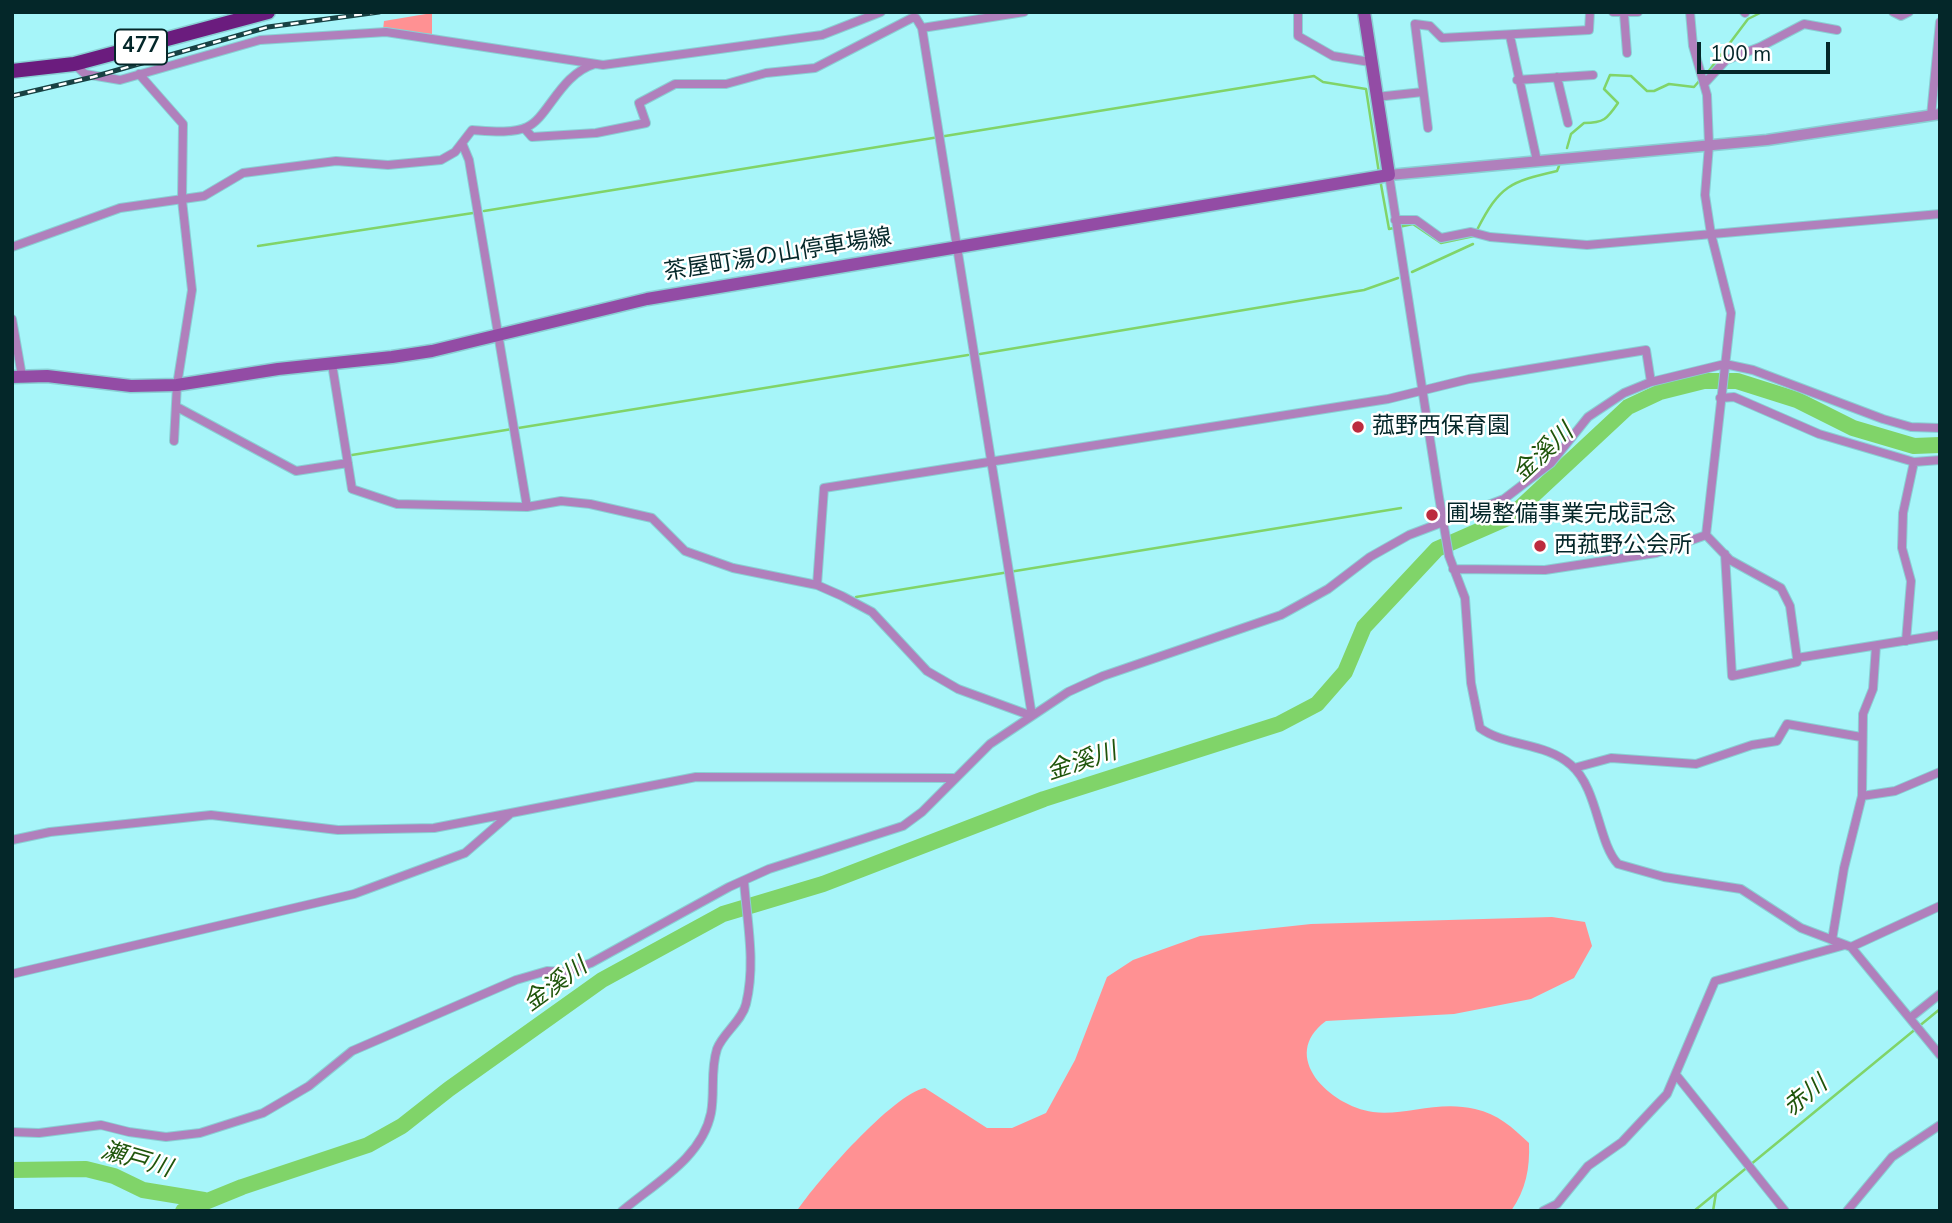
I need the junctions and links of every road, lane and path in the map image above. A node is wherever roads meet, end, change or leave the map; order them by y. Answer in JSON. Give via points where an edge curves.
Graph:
{"nodes":[{"id":1,"x":268,"y":12,"type":"edge"},
{"id":2,"x":881,"y":12,"type":"edge"},
{"id":3,"x":1024,"y":12,"type":"edge"},
{"id":4,"x":1298,"y":12,"type":"edge"},
{"id":5,"x":1364,"y":12,"type":"edge"},
{"id":6,"x":1590,"y":12,"type":"edge"},
{"id":7,"x":1613,"y":12,"type":"edge"},
{"id":8,"x":1638,"y":12,"type":"edge"},
{"id":9,"x":1690,"y":12,"type":"edge"},
{"id":10,"x":1893,"y":12,"type":"edge"},
{"id":11,"x":1909,"y":12,"type":"edge"},
{"id":12,"x":1623,"y":14,"type":"edge"},
{"id":13,"x":1940,"y":22,"type":"edge"},
{"id":14,"x":922,"y":28,"type":"junction"},
{"id":15,"x":1837,"y":30,"type":"dead end"},
{"id":16,"x":1510,"y":36,"type":"junction"},
{"id":17,"x":1626,"y":53,"type":"dead end"},
{"id":18,"x":1370,"y":62,"type":"junction"},
{"id":19,"x":74,"y":64,"type":"junction"},
{"id":20,"x":594,"y":64,"type":"junction"},
{"id":21,"x":1937,"y":65,"type":"edge"},
{"id":22,"x":12,"y":72,"type":"edge"},
{"id":23,"x":139,"y":74,"type":"junction"},
{"id":24,"x":1593,"y":75,"type":"dead end"},
{"id":25,"x":1557,"y":78,"type":"junction"},
{"id":26,"x":1517,"y":80,"type":"junction"},
{"id":27,"x":1704,"y":83,"type":"junction"},
{"id":28,"x":1423,"y":92,"type":"junction"},
{"id":29,"x":1376,"y":97,"type":"junction"},
{"id":30,"x":1935,"y":115,"type":"edge"},
{"id":31,"x":1568,"y":123,"type":"dead end"},
{"id":32,"x":1428,"y":128,"type":"dead end"},
{"id":33,"x":525,"y":129,"type":"junction"},
{"id":34,"x":462,"y":143,"type":"junction"},
{"id":35,"x":1709,"y":145,"type":"junction"},
{"id":36,"x":1537,"y":161,"type":"junction"},
{"id":37,"x":1383,"y":176,"type":"junction"},
{"id":38,"x":182,"y":200,"type":"junction"},
{"id":39,"x":1940,"y":214,"type":"edge"},
{"id":40,"x":1395,"y":221,"type":"junction"},
{"id":41,"x":1711,"y":234,"type":"junction"},
{"id":42,"x":12,"y":247,"type":"edge"},
{"id":43,"x":956,"y":248,"type":"junction"},
{"id":44,"x":12,"y":319,"type":"edge"},
{"id":45,"x":499,"y":334,"type":"junction"},
{"id":46,"x":332,"y":364,"type":"junction"},
{"id":47,"x":1724,"y":367,"type":"junction"},
{"id":48,"x":17,"y":377,"type":"edge"},
{"id":49,"x":1651,"y":382,"type":"junction"},
{"id":50,"x":177,"y":385,"type":"junction"},
{"id":51,"x":1423,"y":388,"type":"junction"},
{"id":52,"x":1721,"y":397,"type":"junction"},
{"id":53,"x":177,"y":407,"type":"junction"},
{"id":54,"x":1940,"y":428,"type":"edge"},
{"id":55,"x":174,"y":441,"type":"dead end"},
{"id":56,"x":1940,"y":460,"type":"edge"},
{"id":57,"x":990,"y":461,"type":"junction"},
{"id":58,"x":1914,"y":462,"type":"junction"},
{"id":59,"x":348,"y":463,"type":"junction"},
{"id":60,"x":527,"y":507,"type":"junction"},
{"id":61,"x":1445,"y":525,"type":"junction"},
{"id":62,"x":1706,"y":535,"type":"junction"},
{"id":63,"x":1725,"y":554,"type":"junction"},
{"id":64,"x":1453,"y":567,"type":"junction"},
{"id":65,"x":817,"y":585,"type":"junction"},
{"id":66,"x":1940,"y":635,"type":"edge"},
{"id":67,"x":1906,"y":642,"type":"junction"},
{"id":68,"x":1876,"y":646,"type":"junction"},
{"id":69,"x":1797,"y":658,"type":"junction"},
{"id":70,"x":1032,"y":716,"type":"junction"},
{"id":71,"x":1861,"y":737,"type":"junction"},
{"id":72,"x":1574,"y":768,"type":"junction"},
{"id":73,"x":1940,"y":772,"type":"edge"},
{"id":74,"x":953,"y":778,"type":"junction"},
{"id":75,"x":1861,"y":796,"type":"junction"},
{"id":76,"x":510,"y":814,"type":"junction"},
{"id":77,"x":12,"y":840,"type":"edge"},
{"id":78,"x":744,"y":883,"type":"junction"},
{"id":79,"x":1940,"y":906,"type":"edge"},
{"id":80,"x":1832,"y":940,"type":"junction"},
{"id":81,"x":1848,"y":946,"type":"junction"},
{"id":82,"x":12,"y":974,"type":"edge"},
{"id":83,"x":1940,"y":994,"type":"edge"},
{"id":84,"x":1912,"y":1020,"type":"junction"},
{"id":85,"x":1940,"y":1055,"type":"edge"},
{"id":86,"x":1677,"y":1076,"type":"junction"},
{"id":87,"x":1940,"y":1125,"type":"edge"},
{"id":88,"x":12,"y":1132,"type":"edge"},
{"id":89,"x":622,"y":1211,"type":"edge"},
{"id":90,"x":1543,"y":1211,"type":"edge"},
{"id":91,"x":1786,"y":1211,"type":"edge"},
{"id":92,"x":1847,"y":1211,"type":"edge"}],
"edges":[{"from":1,"to":19,"type":"highway","number":"477"},
{"from":2,"to":20,"type":"street","via":[[822,35]]},
{"from":3,"to":14,"type":"street"},
{"from":4,"to":18,"type":"street","via":[[1298,36],[1333,56]]},
{"from":5,"to":18,"type":"main road"},
{"from":6,"to":16,"type":"street","via":[[1589,30]]},
{"from":7,"to":12,"type":"street"},
{"from":8,"to":12,"type":"street"},
{"from":9,"to":27,"type":"street","via":[[1693,46]]},
{"from":10,"to":11,"type":"street","via":[[1901,16]]},
{"from":12,"to":17,"type":"street"},
{"from":13,"to":21,"type":"street"},
{"from":14,"to":33,"type":"street","via":[[912,18],[815,68],[766,72],[726,85],[675,84],[639,103],[646,123],[561,137],[532,137]]},
{"from":14,"to":43,"type":"street"},
{"from":15,"to":27,"type":"street","via":[[1804,23],[1726,60]]},
{"from":16,"to":26,"type":"street"},
{"from":16,"to":28,"type":"street","via":[[1442,38],[1430,26],[1415,24]]},
{"from":18,"to":29,"type":"main road"},
{"from":19,"to":22,"type":"highway","number":"477"},
{"from":19,"to":23,"type":"street","via":[[85,74],[108,79]]},
{"from":20,"to":23,"type":"street","via":[[400,34],[353,33],[260,40]]},
{"from":20,"to":33,"type":"street","via":[[570,79]]},
{"from":21,"to":30,"type":"street"},
{"from":23,"to":38,"type":"street","via":[[183,124]]},
{"from":24,"to":25,"type":"street"},
{"from":25,"to":26,"type":"street"},
{"from":25,"to":31,"type":"street"},
{"from":26,"to":36,"type":"street"},
{"from":27,"to":35,"type":"street"},
{"from":28,"to":29,"type":"street"},
{"from":28,"to":32,"type":"street"},
{"from":29,"to":37,"type":"main road"},
{"from":30,"to":35,"type":"street"},
{"from":33,"to":34,"type":"street","via":[[472,130]]},
{"from":34,"to":38,"type":"street","via":[[442,160],[388,165],[336,161],[243,173],[204,196]]},
{"from":34,"to":45,"type":"street","via":[[469,160]]},
{"from":35,"to":36,"type":"street"},
{"from":35,"to":41,"type":"street","via":[[1705,195]]},
{"from":36,"to":37,"type":"street"},
{"from":37,"to":40,"type":"street"},
{"from":37,"to":43,"type":"main road","name":"茶屋町湯の山停車場線"},
{"from":38,"to":42,"type":"street","via":[[120,208]]},
{"from":38,"to":50,"type":"street","via":[[192,290]]},
{"from":39,"to":41,"type":"street"},
{"from":40,"to":41,"type":"street","via":[[1416,220],[1441,239],[1471,232],[1587,245]]},
{"from":40,"to":51,"type":"street"},
{"from":41,"to":47,"type":"street","via":[[1731,313]]},
{"from":43,"to":45,"type":"main road","name":"茶屋町湯の山停車場線","via":[[647,299]]},
{"from":43,"to":57,"type":"street"},
{"from":44,"to":48,"type":"street"},
{"from":45,"to":46,"type":"main road","name":"茶屋町湯の山停車場線","via":[[432,351]]},
{"from":45,"to":60,"type":"street"},
{"from":46,"to":50,"type":"main road","name":"茶屋町湯の山停車場線"},
{"from":46,"to":59,"type":"street"},
{"from":47,"to":49,"type":"street"},
{"from":47,"to":52,"type":"street"},
{"from":47,"to":54,"type":"street","via":[[1753,370],[1911,427]]},
{"from":48,"to":50,"type":"main road","name":"茶屋町湯の山停車場線"},
{"from":49,"to":51,"type":"street","via":[[1646,350]]},
{"from":49,"to":61,"type":"street","via":[[1624,393],[1588,418],[1551,463],[1504,499]]},
{"from":50,"to":53,"type":"street"},
{"from":51,"to":57,"type":"street","via":[[1388,398]]},
{"from":51,"to":61,"type":"street"},
{"from":52,"to":58,"type":"street","via":[[1734,397],[1819,434]]},
{"from":52,"to":62,"type":"street"},
{"from":53,"to":55,"type":"street"},
{"from":53,"to":59,"type":"street","via":[[296,471]]},
{"from":56,"to":58,"type":"street"},
{"from":57,"to":65,"type":"street","via":[[824,488]]},
{"from":57,"to":70,"type":"street"},
{"from":58,"to":67,"type":"street","via":[[1903,513],[1902,548],[1911,581]]},
{"from":59,"to":60,"type":"street","via":[[352,489],[397,504]]},
{"from":60,"to":65,"type":"street","via":[[561,501],[652,518],[685,551],[733,569]]},
{"from":61,"to":64,"type":"street"},
{"from":61,"to":70,"type":"street","via":[[1387,547],[1294,609],[1096,679]]},
{"from":62,"to":63,"type":"street"},
{"from":62,"to":64,"type":"street","via":[[1656,553],[1545,570]]},
{"from":63,"to":69,"type":"street","via":[[1781,588],[1790,606]]},
{"from":63,"to":69,"type":"street","via":[[1732,676],[1797,662]]},
{"from":64,"to":72,"type":"street","via":[[1465,598],[1471,683],[1480,728],[1495,737],[1548,751]]},
{"from":65,"to":70,"type":"street","via":[[872,612],[927,671],[958,689]]},
{"from":66,"to":67,"type":"street"},
{"from":67,"to":68,"type":"street"},
{"from":68,"to":69,"type":"street"},
{"from":68,"to":71,"type":"street","via":[[1876,674],[1864,708]]},
{"from":70,"to":74,"type":"street","via":[[990,744]]},
{"from":71,"to":72,"type":"street","via":[[1787,724],[1777,741],[1696,764],[1611,758]]},
{"from":71,"to":75,"type":"street"},
{"from":72,"to":80,"type":"street","via":[[1595,804],[1618,863],[1671,879],[1741,889],[1801,928]]},
{"from":73,"to":75,"type":"street","via":[[1895,792]]},
{"from":74,"to":76,"type":"street","via":[[696,776]]},
{"from":74,"to":78,"type":"street","via":[[903,826],[769,869]]},
{"from":75,"to":80,"type":"street"},
{"from":76,"to":77,"type":"street","via":[[386,831],[285,826],[211,815]]},
{"from":76,"to":82,"type":"street","via":[[466,853],[355,894]]},
{"from":78,"to":88,"type":"street","via":[[591,963],[516,980],[352,1051],[309,1086],[247,1119],[175,1137],[101,1125]]},
{"from":78,"to":89,"type":"street","via":[[751,938],[746,1005],[719,1045],[712,1076],[712,1109],[703,1136],[681,1163]]},
{"from":79,"to":81,"type":"street"},
{"from":80,"to":81,"type":"street"},
{"from":81,"to":84,"type":"street"},
{"from":81,"to":86,"type":"street","via":[[1715,981]]},
{"from":83,"to":84,"type":"street"},
{"from":84,"to":85,"type":"street"},
{"from":86,"to":90,"type":"street","via":[[1647,1118],[1588,1166],[1557,1204]]},
{"from":86,"to":91,"type":"street"},
{"from":87,"to":92,"type":"street","via":[[1892,1157]]}]}
